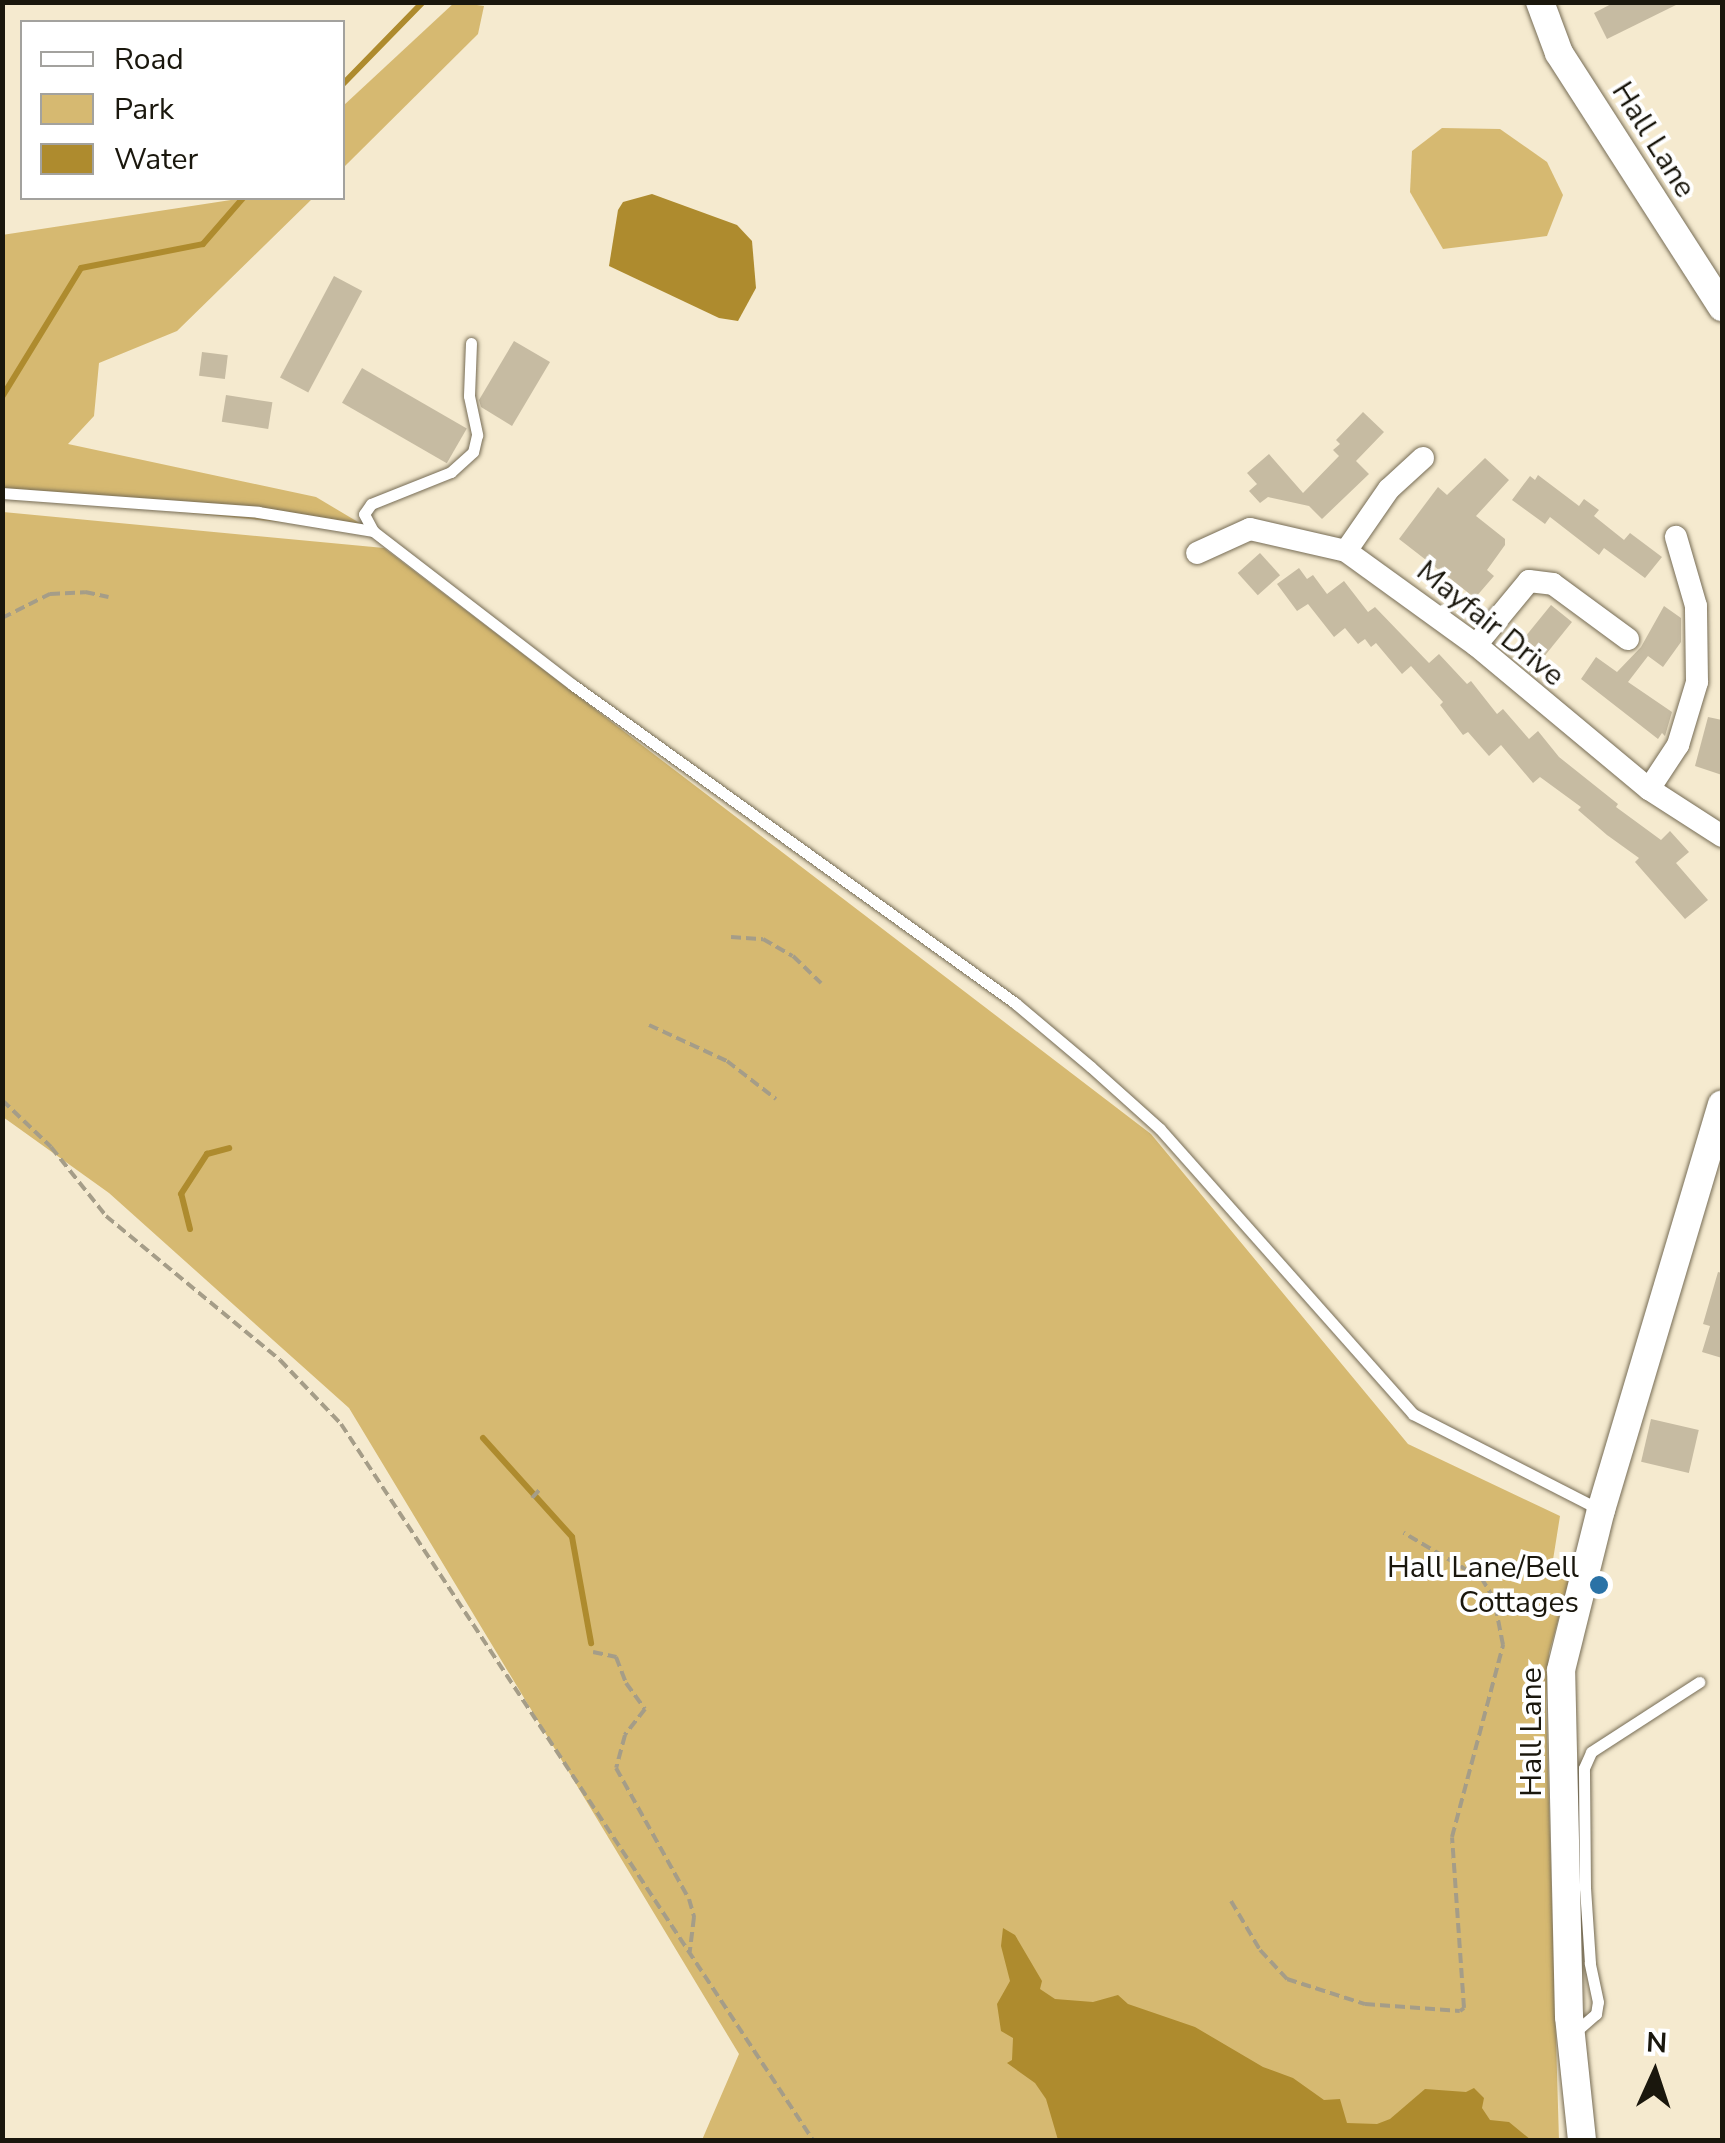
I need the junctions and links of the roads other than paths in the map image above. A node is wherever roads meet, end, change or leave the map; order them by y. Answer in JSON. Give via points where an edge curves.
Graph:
{"nodes":[{"id":1,"x":1540,"y":2,"type":"edge"},
{"id":2,"x":1722,"y":307,"type":"edge"},
{"id":3,"x":471,"y":343,"type":"dead end"},
{"id":4,"x":1423,"y":458,"type":"dead end"},
{"id":5,"x":2,"y":493,"type":"edge"},
{"id":6,"x":372,"y":531,"type":"junction"},
{"id":7,"x":1676,"y":536,"type":"dead end"},
{"id":8,"x":1346,"y":551,"type":"junction"},
{"id":9,"x":1197,"y":553,"type":"dead end"},
{"id":10,"x":1628,"y":638,"type":"dead end"},
{"id":11,"x":1476,"y":645,"type":"junction"},
{"id":12,"x":1649,"y":789,"type":"junction"},
{"id":13,"x":1722,"y":836,"type":"edge"},
{"id":14,"x":1722,"y":1106,"type":"edge"},
{"id":15,"x":1601,"y":1510,"type":"junction"},
{"id":16,"x":1700,"y":1682,"type":"dead end"},
{"id":17,"x":1571,"y":2034,"type":"junction"},
{"id":18,"x":1582,"y":2140,"type":"edge"}],
"edges":[{"from":1,"to":2,"type":"street","name":"Hall Lane","via":[[1559,53]]},
{"from":3,"to":6,"type":"lane","via":[[473,452],[451,472],[371,504],[364,514]]},
{"from":4,"to":8,"type":"street","via":[[1389,489]]},
{"from":5,"to":6,"type":"lane","via":[[258,512]]},
{"from":6,"to":15,"type":"lane","via":[[1060,1041],[1160,1129],[1413,1414]]},
{"from":7,"to":12,"type":"street","via":[[1696,606],[1697,682],[1678,746]]},
{"from":8,"to":9,"type":"street","name":"Mayfair Drive","via":[[1250,529]]},
{"from":8,"to":11,"type":"street","name":"Mayfair Drive"},
{"from":10,"to":11,"type":"street","via":[[1554,584],[1529,581]]},
{"from":11,"to":12,"type":"street","name":"Mayfair Drive"},
{"from":12,"to":13,"type":"street","name":"Mayfair Drive"},
{"from":14,"to":15,"type":"street","name":"Hall Lane"},
{"from":15,"to":17,"type":"street","name":"Hall Lane","via":[[1561,1670]]},
{"from":16,"to":17,"type":"lane","via":[[1591,1752],[1584,1768],[1586,1906],[1598,2002],[1596,2014]]},
{"from":17,"to":18,"type":"street","name":"Hall Lane"}]}
